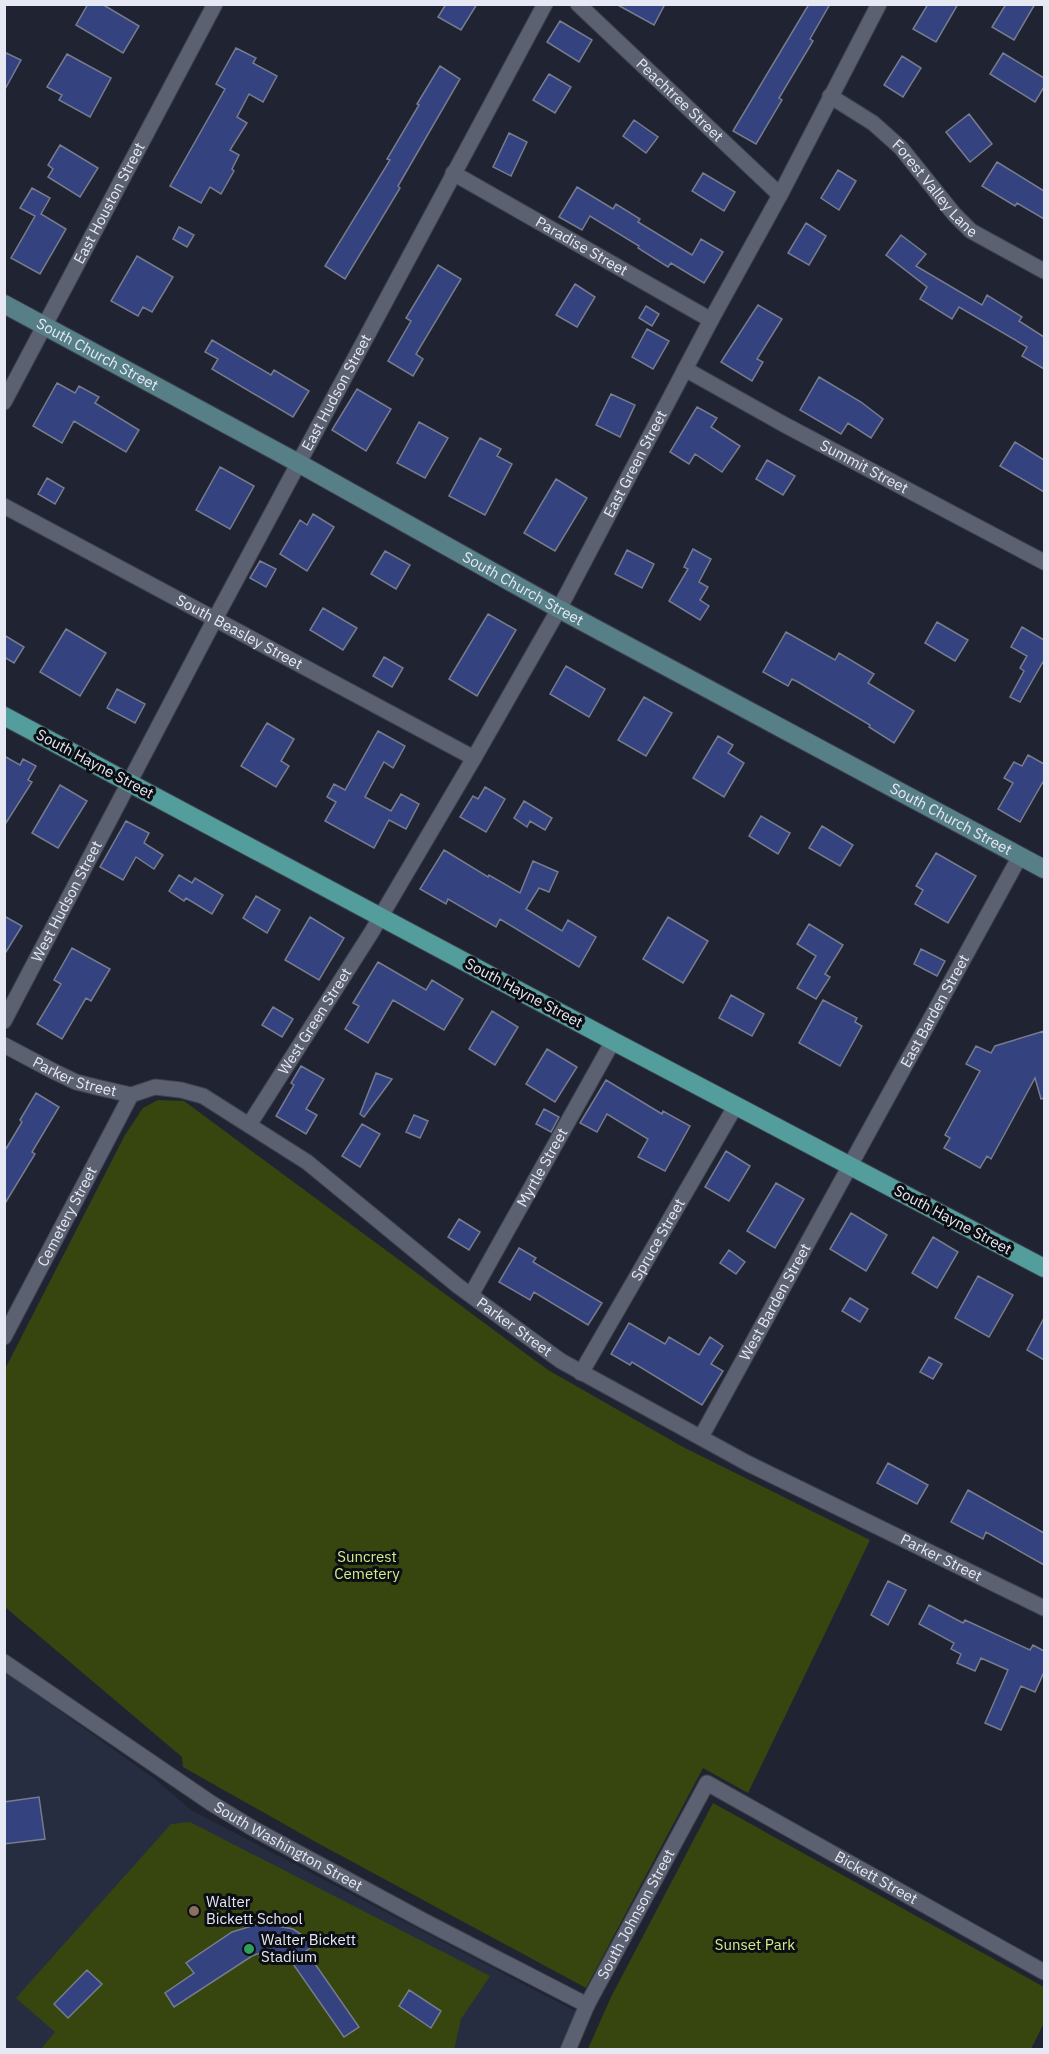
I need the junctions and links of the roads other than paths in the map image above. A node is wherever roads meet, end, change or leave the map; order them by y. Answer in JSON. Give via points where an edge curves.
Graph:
{"nodes":[{"id":1,"x":215,"y":4,"type":"edge"},
{"id":2,"x":545,"y":4,"type":"edge"},
{"id":3,"x":578,"y":4,"type":"edge"},
{"id":4,"x":879,"y":4,"type":"edge"},
{"id":5,"x":830,"y":96,"type":"junction"},
{"id":6,"x":453,"y":173,"type":"junction"},
{"id":7,"x":780,"y":195,"type":"junction"},
{"id":8,"x":1044,"y":271,"type":"edge"},
{"id":9,"x":4,"y":304,"type":"edge"},
{"id":10,"x":711,"y":320,"type":"junction"},
{"id":11,"x":46,"y":326,"type":"junction"},
{"id":12,"x":685,"y":369,"type":"junction"},
{"id":13,"x":4,"y":402,"type":"edge"},
{"id":14,"x":300,"y":464,"type":"junction"},
{"id":15,"x":4,"y":506,"type":"edge"},
{"id":16,"x":1044,"y":562,"type":"edge"},
{"id":17,"x":558,"y":609,"type":"junction"},
{"id":18,"x":215,"y":619,"type":"junction"},
{"id":19,"x":4,"y":716,"type":"edge"},
{"id":20,"x":474,"y":759,"type":"junction"},
{"id":21,"x":130,"y":783,"type":"junction"},
{"id":22,"x":1020,"y":856,"type":"junction"},
{"id":23,"x":1044,"y":869,"type":"edge"},
{"id":24,"x":381,"y":917,"type":"junction"},
{"id":25,"x":4,"y":1021,"type":"edge"},
{"id":26,"x":613,"y":1041,"type":"junction"},
{"id":27,"x":4,"y":1045,"type":"edge"},
{"id":28,"x":131,"y":1095,"type":"junction"},
{"id":29,"x":736,"y":1105,"type":"junction"},
{"id":30,"x":249,"y":1125,"type":"junction"},
{"id":31,"x":850,"y":1167,"type":"junction"},
{"id":32,"x":1044,"y":1268,"type":"edge"},
{"id":33,"x":471,"y":1295,"type":"junction"},
{"id":34,"x":4,"y":1337,"type":"edge"},
{"id":35,"x":581,"y":1373,"type":"junction"},
{"id":36,"x":701,"y":1437,"type":"junction"},
{"id":37,"x":1044,"y":1608,"type":"edge"},
{"id":38,"x":4,"y":1662,"type":"edge"},
{"id":39,"x":707,"y":1783,"type":"joint"},
{"id":40,"x":1044,"y":1972,"type":"edge"},
{"id":41,"x":587,"y":2005,"type":"junction"},
{"id":42,"x":568,"y":2049,"type":"edge"}],
"edges":[{"from":1,"to":11,"type":"street","name":"East Houston Street"},
{"from":2,"to":6,"type":"street","name":"East Hudson Street"},
{"from":3,"to":7,"type":"street","name":"Peachtree Street"},
{"from":4,"to":5,"type":"street","name":"East Green Street"},
{"from":5,"to":7,"type":"street","name":"East Green Street"},
{"from":5,"to":8,"type":"street","name":"Forest Valley Lane","via":[[873,123],[901,148],[971,231]]},
{"from":6,"to":10,"type":"street","name":"Paradise Street"},
{"from":6,"to":14,"type":"street","name":"East Hudson Street"},
{"from":7,"to":10,"type":"street","name":"East Green Street"},
{"from":9,"to":11,"type":"street","name":"South Church Street"},
{"from":10,"to":12,"type":"street","name":"East Green Street"},
{"from":11,"to":13,"type":"street","name":"East Houston Street"},
{"from":11,"to":14,"type":"street","name":"South Church Street"},
{"from":12,"to":16,"type":"street","name":"Summit Street"},
{"from":12,"to":17,"type":"street","name":"East Green Street"},
{"from":14,"to":17,"type":"street","name":"South Church Street"},
{"from":14,"to":18,"type":"street","name":"East Hudson Street"},
{"from":15,"to":18,"type":"street","name":"South Beasley Street"},
{"from":17,"to":20,"type":"street","name":"East Green Street"},
{"from":17,"to":22,"type":"street","name":"South Church Street"},
{"from":18,"to":20,"type":"street","name":"South Beasley Street"},
{"from":18,"to":21,"type":"street","name":"East Hudson Street"},
{"from":19,"to":21,"type":"main road","name":"South Hayne Street"},
{"from":20,"to":24,"type":"street","name":"East Green Street"},
{"from":21,"to":24,"type":"main road","name":"South Hayne Street"},
{"from":21,"to":25,"type":"street","name":"West Hudson Street"},
{"from":22,"to":23,"type":"street","name":"South Church Street"},
{"from":22,"to":31,"type":"street","name":"East Barden Street"},
{"from":24,"to":26,"type":"main road","name":"South Hayne Street"},
{"from":24,"to":30,"type":"street","name":"West Green Street"},
{"from":26,"to":29,"type":"main road","name":"South Hayne Street"},
{"from":26,"to":33,"type":"street","name":"Myrtle Street"},
{"from":27,"to":28,"type":"street","name":"Parker Street","via":[[76,1082]]},
{"from":28,"to":30,"type":"street","name":"Parker Street","via":[[155,1087],[181,1090],[203,1096]]},
{"from":28,"to":34,"type":"street","name":"Cemetery Street"},
{"from":29,"to":31,"type":"main road","name":"South Hayne Street"},
{"from":29,"to":35,"type":"street","name":"Spruce Street"},
{"from":30,"to":33,"type":"street","name":"Parker Street","via":[[307,1162]]},
{"from":31,"to":32,"type":"main road","name":"South Hayne Street"},
{"from":31,"to":36,"type":"street","name":"West Barden Street"},
{"from":33,"to":35,"type":"street","name":"Parker Street"},
{"from":35,"to":36,"type":"street","name":"Parker Street"},
{"from":36,"to":37,"type":"street","name":"Parker Street"},
{"from":38,"to":41,"type":"street","name":"South Washington Street","via":[[254,1829]]},
{"from":39,"to":40,"type":"street","name":"Bickett Street"},
{"from":39,"to":41,"type":"street","name":"South Johnson Street"},
{"from":41,"to":42,"type":"street","name":"South Johnson Street"}]}
